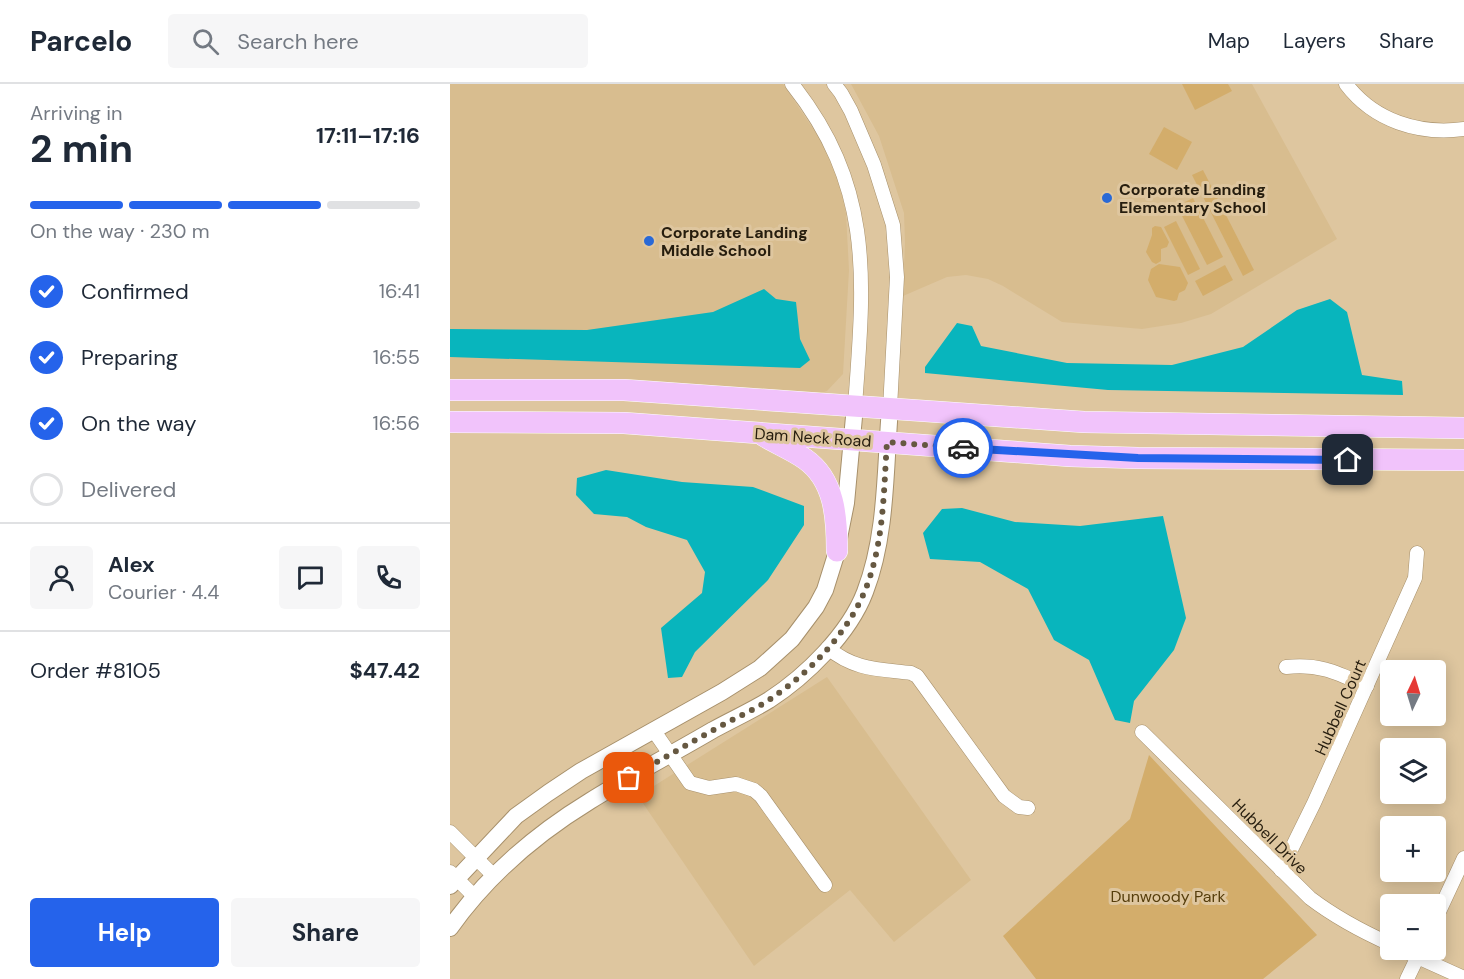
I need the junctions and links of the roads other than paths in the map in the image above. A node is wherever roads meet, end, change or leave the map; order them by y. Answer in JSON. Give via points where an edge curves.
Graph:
{"nodes":[{"id":1,"x":792,"y":84,"type":"edge"},
{"id":2,"x":834,"y":84,"type":"edge"},
{"id":3,"x":1346,"y":84,"type":"edge"},
{"id":4,"x":1464,"y":129,"type":"edge"},
{"id":5,"x":450,"y":390,"type":"edge"},
{"id":6,"x":855,"y":406,"type":"junction"},
{"id":7,"x":890,"y":408,"type":"junction"},
{"id":8,"x":450,"y":422,"type":"edge"},
{"id":9,"x":1464,"y":428,"type":"edge"},
{"id":10,"x":759,"y":433,"type":"junction"},
{"id":11,"x":852,"y":440,"type":"junction"},
{"id":12,"x":887,"y":442,"type":"junction"},
{"id":13,"x":1464,"y":460,"type":"edge"},
{"id":14,"x":837,"y":551,"type":"junction"},
{"id":15,"x":1417,"y":553,"type":"dead end"},
{"id":16,"x":828,"y":648,"type":"junction"},
{"id":17,"x":1286,"y":667,"type":"dead end"},
{"id":18,"x":1367,"y":686,"type":"junction"},
{"id":19,"x":654,"y":731,"type":"junction"},
{"id":20,"x":1142,"y":732,"type":"dead end"},
{"id":21,"x":670,"y":755,"type":"junction"},
{"id":22,"x":1028,"y":808,"type":"dead end"},
{"id":23,"x":450,"y":832,"type":"edge"},
{"id":24,"x":476,"y":857,"type":"junction"},
{"id":25,"x":1464,"y":858,"type":"edge"},
{"id":26,"x":1281,"y":870,"type":"junction"},
{"id":27,"x":494,"y":876,"type":"junction"},
{"id":28,"x":452,"y":879,"type":"edge"},
{"id":29,"x":825,"y":885,"type":"dead end"},
{"id":30,"x":475,"y":897,"type":"junction"},
{"id":31,"x":1446,"y":897,"type":"edge"},
{"id":32,"x":450,"y":928,"type":"edge"},
{"id":33,"x":1380,"y":940,"type":"edge"},
{"id":34,"x":1416,"y":960,"type":"edge"},
{"id":35,"x":1432,"y":960,"type":"edge"},
{"id":36,"x":1464,"y":978,"type":"edge"},
{"id":37,"x":1407,"y":979,"type":"edge"}],
"edges":[{"from":1,"to":6,"type":"street","via":[[817,119],[840,163],[856,219],[863,293]]},
{"from":2,"to":7,"type":"street","via":[[851,111],[874,165],[893,225],[897,277]]},
{"from":3,"to":4,"type":"street","via":[[1373,110],[1402,124],[1430,130]]},
{"from":5,"to":6,"type":"main road","name":"Dam Neck Road","via":[[624,390]]},
{"from":6,"to":7,"type":"main road","name":"Dam Neck Road"},
{"from":6,"to":11,"type":"street"},
{"from":7,"to":9,"type":"main road","name":"Dam Neck Road","via":[[1084,422]]},
{"from":7,"to":12,"type":"street"},
{"from":8,"to":10,"type":"main road","name":"Dam Neck Road","via":[[624,423]]},
{"from":10,"to":11,"type":"main road","name":"Dam Neck Road"},
{"from":10,"to":14,"type":"main road","via":[[807,460],[822,478],[834,506]]},
{"from":11,"to":12,"type":"main road","name":"Dam Neck Road"},
{"from":11,"to":14,"type":"street"},
{"from":12,"to":13,"type":"main road","name":"Dam Neck Road","via":[[1070,456]]},
{"from":12,"to":16,"type":"street","via":[[880,529],[872,571],[848,623]]},
{"from":14,"to":19,"type":"street","via":[[816,607],[779,652],[760,668]]},
{"from":15,"to":18,"type":"street","name":"Hubbell Court","via":[[1415,578]]},
{"from":16,"to":21,"type":"street","via":[[767,701]]},
{"from":16,"to":22,"type":"street","via":[[856,665],[917,676],[1004,796],[1019,807]]},
{"from":17,"to":18,"type":"street","via":[[1328,669]]},
{"from":18,"to":26,"type":"street","name":"Hubbell Court"},
{"from":19,"to":21,"type":"street"},
{"from":19,"to":24,"type":"street","via":[[548,793],[516,816]]},
{"from":20,"to":26,"type":"street","name":"Hubbell Drive"},
{"from":21,"to":27,"type":"street","via":[[542,832]]},
{"from":21,"to":29,"type":"street","via":[[693,785],[709,788],[736,784],[754,790]]},
{"from":23,"to":24,"type":"street"},
{"from":24,"to":27,"type":"street"},
{"from":24,"to":28,"type":"street"},
{"from":25,"to":31,"type":"street"},
{"from":26,"to":33,"type":"street","name":"Hubbell Drive","via":[[1333,916]]},
{"from":27,"to":30,"type":"street"},
{"from":28,"to":30,"type":"street"},
{"from":30,"to":32,"type":"street"},
{"from":34,"to":37,"type":"street"},
{"from":35,"to":36,"type":"street"}]}
